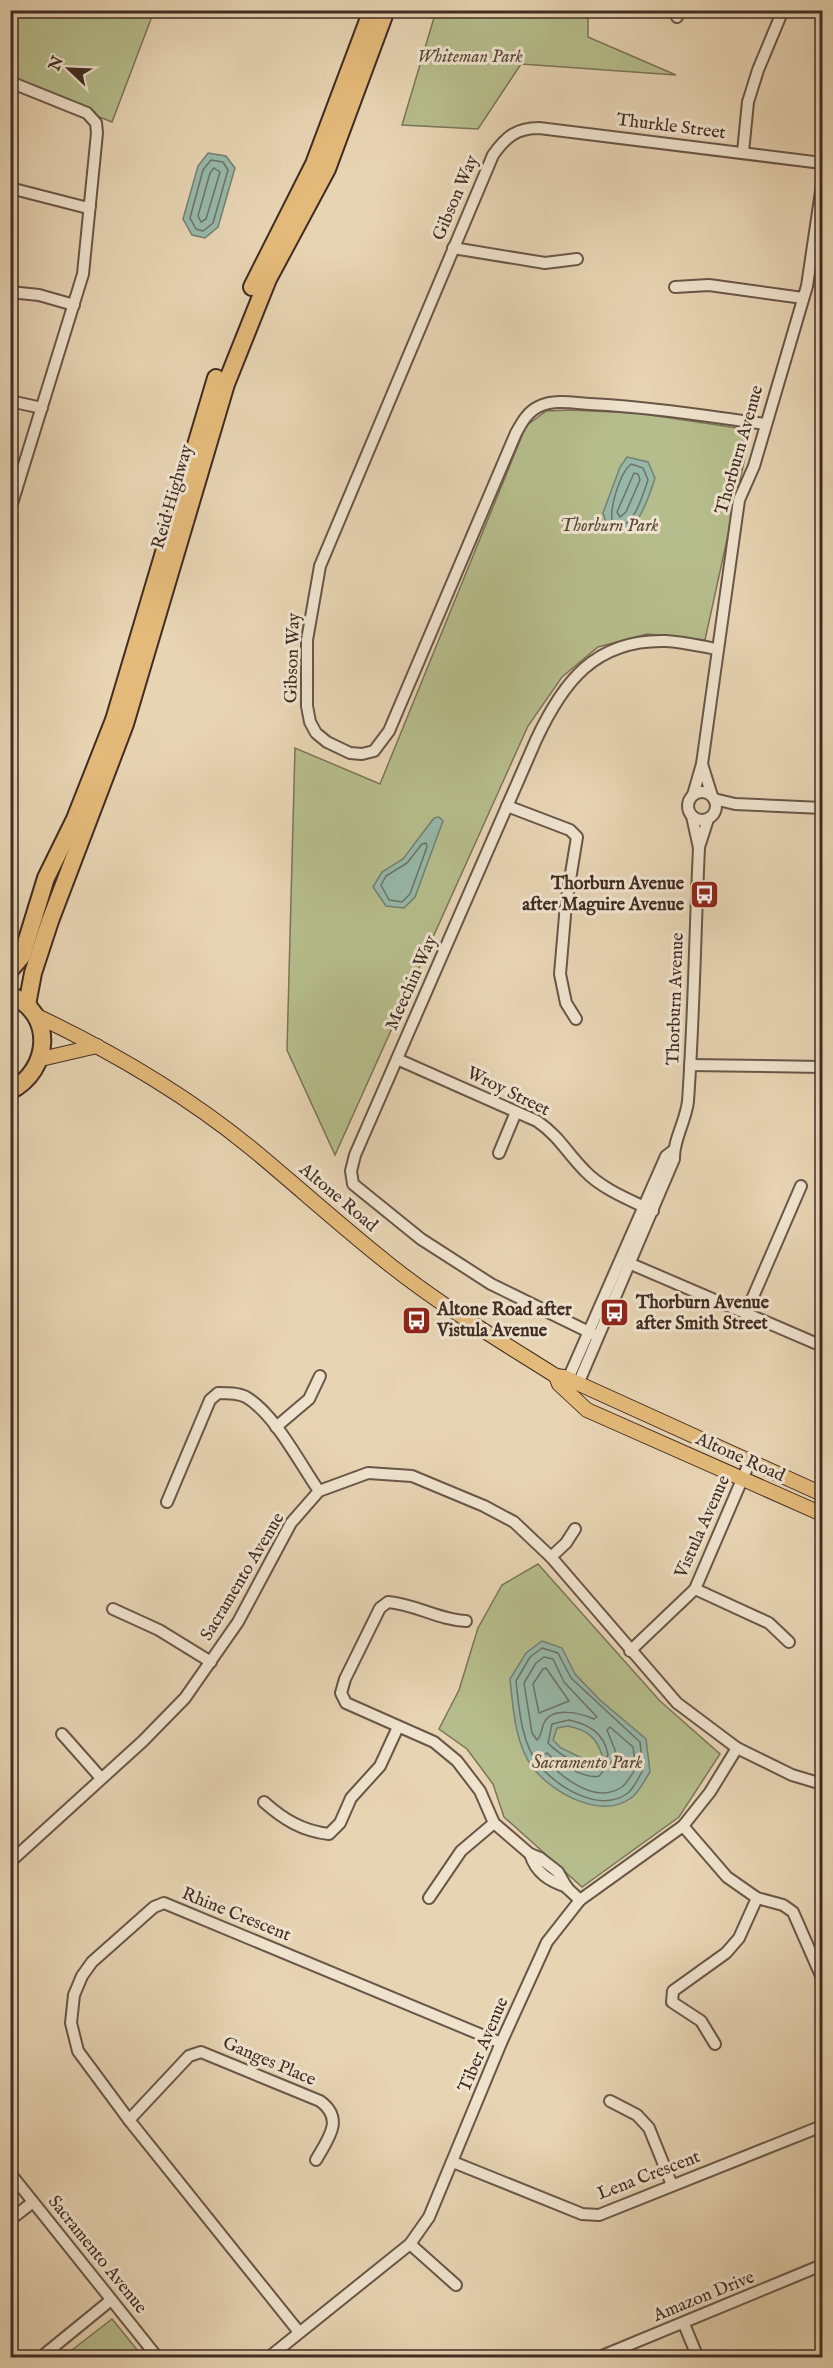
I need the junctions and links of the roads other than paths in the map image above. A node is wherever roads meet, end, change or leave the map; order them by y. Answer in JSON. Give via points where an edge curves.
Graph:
{"nodes":[{"id":1,"x":372,"y":10,"type":"edge"},
{"id":2,"x":386,"y":10,"type":"edge"},
{"id":3,"x":783,"y":10,"type":"edge"},
{"id":4,"x":10,"y":82,"type":"edge"},
{"id":5,"x":516,"y":131,"type":"joint"},
{"id":6,"x":743,"y":152,"type":"junction"},
{"id":7,"x":822,"y":163,"type":"edge"},
{"id":8,"x":822,"y":185,"type":"edge"},
{"id":9,"x":10,"y":188,"type":"edge"},
{"id":10,"x":90,"y":206,"type":"junction"},
{"id":11,"x":453,"y":249,"type":"junction"},
{"id":12,"x":577,"y":259,"type":"dead end"},
{"id":13,"x":675,"y":287,"type":"dead end"},
{"id":14,"x":10,"y":292,"type":"edge"},
{"id":15,"x":803,"y":298,"type":"junction"},
{"id":16,"x":74,"y":304,"type":"junction"},
{"id":17,"x":10,"y":402,"type":"edge"},
{"id":18,"x":42,"y":408,"type":"junction"},
{"id":19,"x":765,"y":424,"type":"junction"},
{"id":20,"x":10,"y":510,"type":"edge"},
{"id":21,"x":717,"y":649,"type":"junction"},
{"id":22,"x":702,"y":764,"type":"junction"},
{"id":23,"x":693,"y":795,"type":"junction"},
{"id":24,"x":713,"y":797,"type":"junction"},
{"id":25,"x":735,"y":804,"type":"junction"},
{"id":26,"x":507,"y":806,"type":"junction"},
{"id":27,"x":822,"y":808,"type":"edge"},
{"id":28,"x":712,"y":815,"type":"junction"},
{"id":29,"x":692,"y":816,"type":"junction"},
{"id":30,"x":699,"y":848,"type":"junction"},
{"id":31,"x":10,"y":970,"type":"edge"},
{"id":32,"x":10,"y":994,"type":"edge"},
{"id":33,"x":31,"y":1010,"type":"junction"},
{"id":34,"x":576,"y":1019,"type":"dead end"},
{"id":35,"x":97,"y":1046,"type":"junction"},
{"id":36,"x":41,"y":1059,"type":"junction"},
{"id":37,"x":397,"y":1059,"type":"junction"},
{"id":38,"x":690,"y":1065,"type":"junction"},
{"id":39,"x":822,"y":1067,"type":"edge"},
{"id":40,"x":11,"y":1091,"type":"edge"},
{"id":41,"x":516,"y":1112,"type":"junction"},
{"id":42,"x":499,"y":1153,"type":"dead end"},
{"id":43,"x":801,"y":1186,"type":"dead end"},
{"id":44,"x":648,"y":1209,"type":"junction"},
{"id":45,"x":625,"y":1261,"type":"junction"},
{"id":46,"x":746,"y":1313,"type":"junction"},
{"id":47,"x":593,"y":1334,"type":"junction"},
{"id":48,"x":822,"y":1346,"type":"edge"},
{"id":49,"x":320,"y":1376,"type":"dead end"},
{"id":50,"x":567,"y":1380,"type":"junction"},
{"id":51,"x":276,"y":1427,"type":"junction"},
{"id":52,"x":750,"y":1461,"type":"junction"},
{"id":53,"x":742,"y":1479,"type":"junction"},
{"id":54,"x":319,"y":1491,"type":"junction"},
{"id":55,"x":822,"y":1494,"type":"edge"},
{"id":56,"x":166,"y":1502,"type":"dead end"},
{"id":57,"x":822,"y":1514,"type":"edge"},
{"id":58,"x":575,"y":1529,"type":"dead end"},
{"id":59,"x":551,"y":1557,"type":"junction"},
{"id":60,"x":695,"y":1589,"type":"junction"},
{"id":61,"x":113,"y":1610,"type":"dead end"},
{"id":62,"x":466,"y":1621,"type":"dead end"},
{"id":63,"x":789,"y":1642,"type":"dead end"},
{"id":64,"x":630,"y":1651,"type":"junction"},
{"id":65,"x":211,"y":1662,"type":"junction"},
{"id":66,"x":398,"y":1727,"type":"junction"},
{"id":67,"x":62,"y":1734,"type":"dead end"},
{"id":68,"x":737,"y":1748,"type":"junction"},
{"id":69,"x":101,"y":1778,"type":"junction"},
{"id":70,"x":822,"y":1784,"type":"edge"},
{"id":71,"x":264,"y":1802,"type":"dead end"},
{"id":72,"x":494,"y":1824,"type":"junction"},
{"id":73,"x":683,"y":1826,"type":"junction"},
{"id":74,"x":10,"y":1862,"type":"edge"},
{"id":75,"x":429,"y":1898,"type":"dead end"},
{"id":76,"x":757,"y":1898,"type":"junction"},
{"id":77,"x":580,"y":1900,"type":"junction"},
{"id":78,"x":822,"y":1978,"type":"edge"},
{"id":79,"x":501,"y":2043,"type":"junction"},
{"id":80,"x":715,"y":2044,"type":"dead end"},
{"id":81,"x":609,"y":2101,"type":"dead end"},
{"id":82,"x":129,"y":2120,"type":"junction"},
{"id":83,"x":822,"y":2126,"type":"edge"},
{"id":84,"x":316,"y":2160,"type":"dead end"},
{"id":85,"x":453,"y":2162,"type":"junction"},
{"id":86,"x":10,"y":2173,"type":"edge"},
{"id":87,"x":672,"y":2185,"type":"junction"},
{"id":88,"x":33,"y":2202,"type":"junction"},
{"id":89,"x":10,"y":2220,"type":"edge"},
{"id":90,"x":410,"y":2244,"type":"junction"},
{"id":91,"x":822,"y":2265,"type":"edge"},
{"id":92,"x":456,"y":2285,"type":"dead end"},
{"id":93,"x":111,"y":2300,"type":"junction"},
{"id":94,"x":684,"y":2324,"type":"junction"},
{"id":95,"x":299,"y":2332,"type":"junction"},
{"id":96,"x":40,"y":2358,"type":"edge"},
{"id":97,"x":158,"y":2358,"type":"edge"},
{"id":98,"x":268,"y":2358,"type":"edge"},
{"id":99,"x":597,"y":2358,"type":"edge"},
{"id":100,"x":698,"y":2358,"type":"edge"}],
"edges":[{"from":1,"to":31,"type":"highway","name":"Reid Highway","via":[[314,164],[235,326],[198,432],[178,512],[110,731],[46,878],[22,956]]},
{"from":2,"to":33,"type":"highway","name":"Reid Highway","via":[[327,169],[268,279],[226,384],[125,724],[33,973]]},
{"from":3,"to":6,"type":"street","via":[[748,102]]},
{"from":4,"to":10,"type":"street","via":[[93,116],[97,133]]},
{"from":5,"to":6,"type":"street","name":"Thurkle Street","via":[[539,128]]},
{"from":5,"to":11,"type":"street","name":"Gibson Way","via":[[502,141],[493,155]]},
{"from":6,"to":7,"type":"street","name":"Thurkle Street"},
{"from":8,"to":15,"type":"street","name":"Thorburn Avenue","via":[[812,264]]},
{"from":9,"to":10,"type":"street"},
{"from":10,"to":16,"type":"street","via":[[83,274]]},
{"from":11,"to":12,"type":"street","via":[[545,263]]},
{"from":11,"to":19,"type":"street","name":"Gibson Way","via":[[320,566],[307,640],[307,706],[316,733],[327,742],[362,754],[374,751],[389,731],[516,433],[531,412],[553,402],[639,406]]},
{"from":13,"to":15,"type":"street","via":[[709,285]]},
{"from":14,"to":16,"type":"street"},
{"from":15,"to":19,"type":"street","name":"Thorburn Avenue"},
{"from":16,"to":18,"type":"street"},
{"from":17,"to":18,"type":"street"},
{"from":18,"to":20,"type":"street"},
{"from":19,"to":21,"type":"street","name":"Thorburn Avenue","via":[[754,466],[739,500]]},
{"from":21,"to":22,"type":"street","name":"Thorburn Avenue"},
{"from":21,"to":26,"type":"street","name":"Meechin Way","via":[[649,642],[608,651],[592,661],[557,697]]},
{"from":22,"to":23,"type":"street","name":"Thorburn Avenue"},
{"from":22,"to":24,"type":"street","name":"Thorburn Avenue"},
{"from":23,"to":24,"type":"street","via":[[700,792]]},
{"from":23,"to":29,"type":"street","via":[[688,805]]},
{"from":24,"to":25,"type":"street"},
{"from":24,"to":28,"type":"street"},
{"from":25,"to":27,"type":"street"},
{"from":25,"to":28,"type":"street"},
{"from":26,"to":34,"type":"street","via":[[570,830],[578,837],[566,904],[560,974],[566,1003]]},
{"from":26,"to":37,"type":"street","name":"Meechin Way"},
{"from":28,"to":29,"type":"street","via":[[699,820]]},
{"from":28,"to":30,"type":"street","name":"Thorburn Avenue"},
{"from":29,"to":30,"type":"street","name":"Thorburn Avenue"},
{"from":30,"to":38,"type":"street","name":"Thorburn Avenue"},
{"from":32,"to":33,"type":"highway"},
{"from":33,"to":35,"type":"main road","name":"Altone Road"},
{"from":33,"to":36,"type":"highway","via":[[42,1032]]},
{"from":35,"to":36,"type":"main road"},
{"from":35,"to":50,"type":"main road","name":"Altone Road","via":[[251,1148],[433,1298]]},
{"from":36,"to":40,"type":"highway","via":[[32,1074]]},
{"from":37,"to":41,"type":"street","name":"Wroy Street"},
{"from":37,"to":47,"type":"street","name":"Meechin Way","via":[[355,1155],[353,1184],[421,1239],[491,1284]]},
{"from":38,"to":39,"type":"street"},
{"from":38,"to":44,"type":"street","name":"Thorburn Avenue","via":[[684,1121],[674,1150],[666,1156]]},
{"from":41,"to":42,"type":"street"},
{"from":41,"to":44,"type":"street","name":"Wroy Street","via":[[556,1134],[586,1172]]},
{"from":43,"to":46,"type":"street"},
{"from":44,"to":45,"type":"street","name":"Thorburn Avenue"},
{"from":45,"to":46,"type":"street"},
{"from":45,"to":47,"type":"street","name":"Thorburn Avenue"},
{"from":46,"to":48,"type":"street"},
{"from":47,"to":50,"type":"street","name":"Thorburn Avenue"},
{"from":49,"to":51,"type":"street","via":[[309,1399]]},
{"from":50,"to":52,"type":"main road","name":"Altone Road"},
{"from":50,"to":53,"type":"main road","name":"Altone Road","via":[[559,1384],[587,1410]]},
{"from":51,"to":54,"type":"street"},
{"from":51,"to":56,"type":"street","via":[[245,1396],[218,1393],[210,1400]]},
{"from":52,"to":53,"type":"street","name":"Vistula Avenue"},
{"from":52,"to":55,"type":"main road","name":"Altone Road"},
{"from":53,"to":57,"type":"main road","name":"Altone Road"},
{"from":53,"to":60,"type":"street","name":"Vistula Avenue"},
{"from":54,"to":59,"type":"street","name":"Sacramento Avenue","via":[[369,1473],[412,1476],[514,1522]]},
{"from":54,"to":65,"type":"street","name":"Sacramento Avenue","via":[[291,1523],[238,1622]]},
{"from":58,"to":59,"type":"street"},
{"from":59,"to":64,"type":"street","name":"Sacramento Avenue"},
{"from":60,"to":63,"type":"street","via":[[770,1623]]},
{"from":60,"to":64,"type":"street","name":"Vistula Avenue"},
{"from":61,"to":65,"type":"street","via":[[159,1630]]},
{"from":62,"to":66,"type":"street","via":[[400,1603],[388,1602],[380,1608],[341,1693],[346,1703]]},
{"from":64,"to":68,"type":"street","name":"Sacramento Avenue","via":[[677,1703]]},
{"from":65,"to":69,"type":"street","name":"Sacramento Avenue","via":[[185,1698]]},
{"from":66,"to":71,"type":"street","via":[[380,1766],[351,1798],[340,1823],[329,1834],[313,1832],[283,1819]]},
{"from":66,"to":72,"type":"street","via":[[434,1742],[457,1761],[480,1791]]},
{"from":67,"to":69,"type":"street"},
{"from":68,"to":70,"type":"street","name":"Sacramento Avenue","via":[[792,1775]]},
{"from":68,"to":73,"type":"street","name":"Tiber Avenue"},
{"from":69,"to":74,"type":"street","name":"Sacramento Avenue"},
{"from":72,"to":75,"type":"street","via":[[461,1851]]},
{"from":72,"to":77,"type":"street","via":[[530,1854],[534,1866],[549,1881],[567,1888]]},
{"from":73,"to":76,"type":"street","via":[[726,1877]]},
{"from":73,"to":77,"type":"street","name":"Tiber Avenue"},
{"from":76,"to":78,"type":"street","via":[[794,1912]]},
{"from":76,"to":80,"type":"street","via":[[739,1938],[726,1953],[673,1991],[672,2001],[701,2021]]},
{"from":77,"to":79,"type":"street","name":"Tiber Avenue","via":[[547,1942]]},
{"from":79,"to":82,"type":"street","name":"Rhine Crescent","via":[[164,1903],[154,1906],[92,1962],[74,1995],[71,2023],[78,2051]]},
{"from":79,"to":85,"type":"street","name":"Tiber Avenue"},
{"from":81,"to":87,"type":"street","via":[[637,2115],[650,2128]]},
{"from":82,"to":84,"type":"street","name":"Ganges Place","via":[[189,2056],[201,2052],[330,2108],[334,2121],[331,2134]]},
{"from":82,"to":95,"type":"street","name":"Rhine Crescent"},
{"from":83,"to":87,"type":"street","name":"Lena Crescent"},
{"from":85,"to":87,"type":"street","name":"Lena Crescent","via":[[582,2214],[599,2215]]},
{"from":85,"to":90,"type":"street","name":"Tiber Avenue","via":[[429,2217]]},
{"from":86,"to":88,"type":"street","name":"Sacramento Avenue"},
{"from":88,"to":89,"type":"street"},
{"from":88,"to":93,"type":"street","name":"Sacramento Avenue"},
{"from":90,"to":92,"type":"street"},
{"from":90,"to":95,"type":"street","name":"Tiber Avenue"},
{"from":91,"to":94,"type":"street","name":"Amazon Drive"},
{"from":93,"to":96,"type":"street"},
{"from":93,"to":97,"type":"street","name":"Sacramento Avenue"},
{"from":94,"to":99,"type":"street","name":"Amazon Drive"},
{"from":94,"to":100,"type":"street"},
{"from":95,"to":98,"type":"street","name":"Tiber Avenue"}]}
